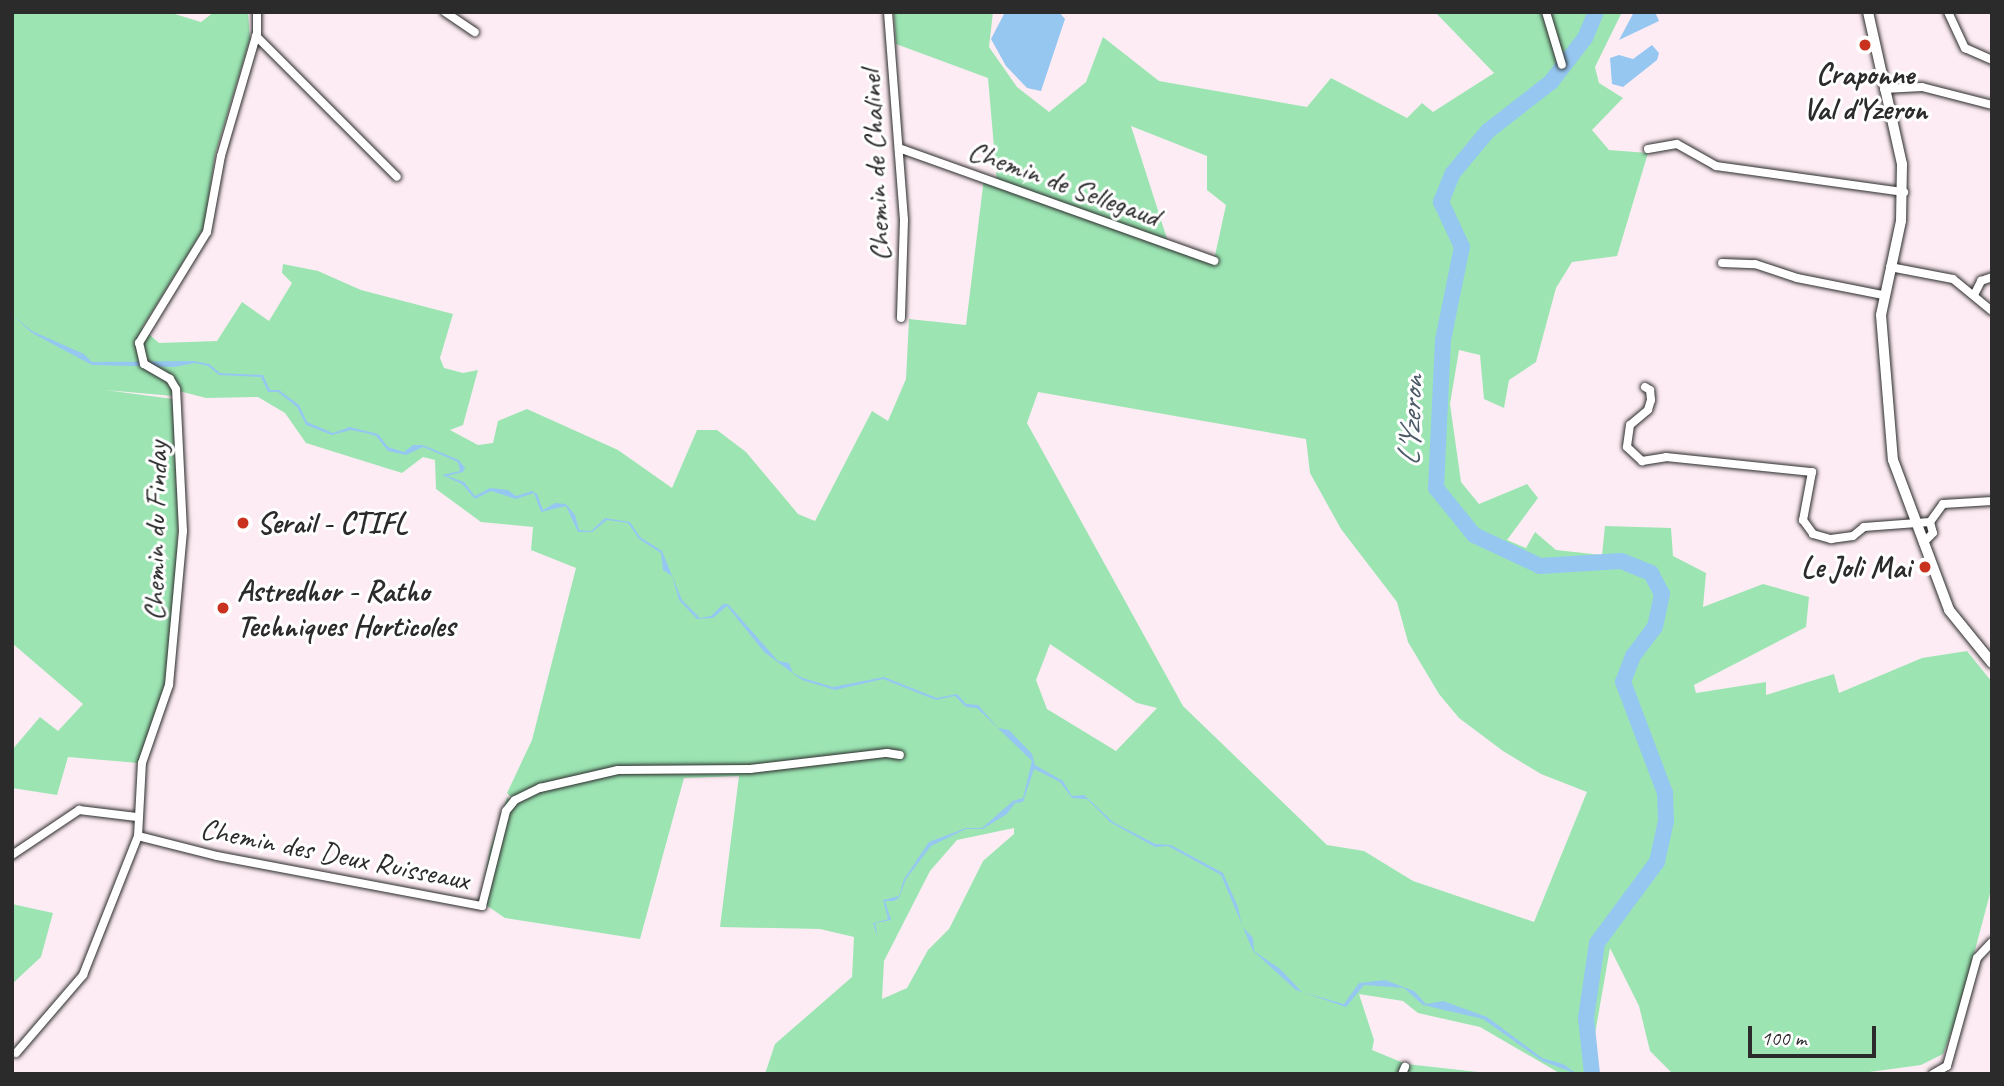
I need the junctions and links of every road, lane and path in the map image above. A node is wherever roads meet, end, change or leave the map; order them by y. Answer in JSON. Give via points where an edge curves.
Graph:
{"nodes":[{"id":1,"x":257,"y":12,"type":"edge"},
{"id":2,"x":445,"y":12,"type":"edge"},
{"id":3,"x":888,"y":12,"type":"edge"},
{"id":4,"x":1546,"y":12,"type":"edge"},
{"id":5,"x":1868,"y":12,"type":"edge"},
{"id":6,"x":1948,"y":12,"type":"edge"},
{"id":7,"x":475,"y":32,"type":"dead end"},
{"id":8,"x":256,"y":36,"type":"junction"},
{"id":9,"x":1992,"y":60,"type":"edge"},
{"id":10,"x":1562,"y":65,"type":"dead end"},
{"id":11,"x":1884,"y":89,"type":"junction"},
{"id":12,"x":1992,"y":105,"type":"edge"},
{"id":13,"x":899,"y":148,"type":"junction"},
{"id":14,"x":1648,"y":149,"type":"dead end"},
{"id":15,"x":397,"y":177,"type":"dead end"},
{"id":16,"x":1904,"y":192,"type":"junction"},
{"id":17,"x":1214,"y":261,"type":"dead end"},
{"id":18,"x":1722,"y":263,"type":"dead end"},
{"id":19,"x":1890,"y":267,"type":"junction"},
{"id":20,"x":1992,"y":277,"type":"edge"},
{"id":21,"x":1883,"y":295,"type":"junction"},
{"id":22,"x":1975,"y":295,"type":"junction"},
{"id":23,"x":1992,"y":312,"type":"edge"},
{"id":24,"x":901,"y":318,"type":"dead end"},
{"id":25,"x":1644,"y":387,"type":"dead end"},
{"id":26,"x":1992,"y":501,"type":"edge"},
{"id":27,"x":1930,"y":522,"type":"junction"},
{"id":28,"x":1915,"y":524,"type":"junction"},
{"id":29,"x":1923,"y":543,"type":"junction"},
{"id":30,"x":1992,"y":663,"type":"edge"},
{"id":31,"x":900,"y":755,"type":"dead end"},
{"id":32,"x":138,"y":817,"type":"junction"},
{"id":33,"x":138,"y":836,"type":"junction"},
{"id":34,"x":12,"y":855,"type":"edge"},
{"id":35,"x":1992,"y":942,"type":"edge"},
{"id":36,"x":16,"y":1053,"type":"dead end"},
{"id":37,"x":1933,"y":1074,"type":"edge"}],
"edges":[{"from":1,"to":8,"type":"street","name":"Chemin du Finday"},
{"from":2,"to":7,"type":"street"},
{"from":3,"to":13,"type":"street","name":"Chemin de Chalinel"},
{"from":4,"to":10,"type":"street"},
{"from":5,"to":11,"type":"main road"},
{"from":6,"to":9,"type":"street","via":[[1965,48]]},
{"from":8,"to":15,"type":"street"},
{"from":8,"to":32,"type":"street","name":"Chemin du Finday","via":[[221,156],[207,232],[141,336],[146,366],[170,379],[176,389],[183,531],[169,685],[142,763]]},
{"from":11,"to":12,"type":"street","via":[[1922,87]]},
{"from":11,"to":16,"type":"main road"},
{"from":13,"to":17,"type":"street","name":"Chemin de Sellegaud"},
{"from":13,"to":24,"type":"street","name":"Chemin de Chalinel","via":[[905,246]]},
{"from":14,"to":16,"type":"street","via":[[1677,144],[1716,166]]},
{"from":16,"to":19,"type":"main road"},
{"from":18,"to":21,"type":"street","via":[[1755,264],[1797,278]]},
{"from":19,"to":21,"type":"main road"},
{"from":19,"to":22,"type":"street","via":[[1945,276]]},
{"from":20,"to":22,"type":"street","via":[[1980,281]]},
{"from":21,"to":28,"type":"main road","via":[[1888,430],[1899,482]]},
{"from":22,"to":23,"type":"street"},
{"from":25,"to":28,"type":"street","via":[[1650,390],[1651,400],[1648,410],[1630,425],[1627,447],[1642,461],[1666,457],[1812,472],[1803,520],[1813,534],[1831,540],[1853,537],[1864,527]]},
{"from":26,"to":27,"type":"street","via":[[1943,504]]},
{"from":27,"to":28,"type":"street"},
{"from":27,"to":29,"type":"street","via":[[1933,533]]},
{"from":28,"to":29,"type":"main road"},
{"from":29,"to":30,"type":"main road","via":[[1949,610]]},
{"from":31,"to":33,"type":"street","name":"Chemin des Deux Ruisseaux","via":[[750,769],[618,771],[540,788],[514,800],[506,811],[482,906],[217,856]]},
{"from":32,"to":33,"type":"street","name":"Chemin du Finday"},
{"from":32,"to":34,"type":"street","via":[[79,810]]},
{"from":33,"to":36,"type":"street","name":"Chemin du Finday","via":[[83,975]]},
{"from":35,"to":37,"type":"street","via":[[1977,958],[1947,1066]]}]}
